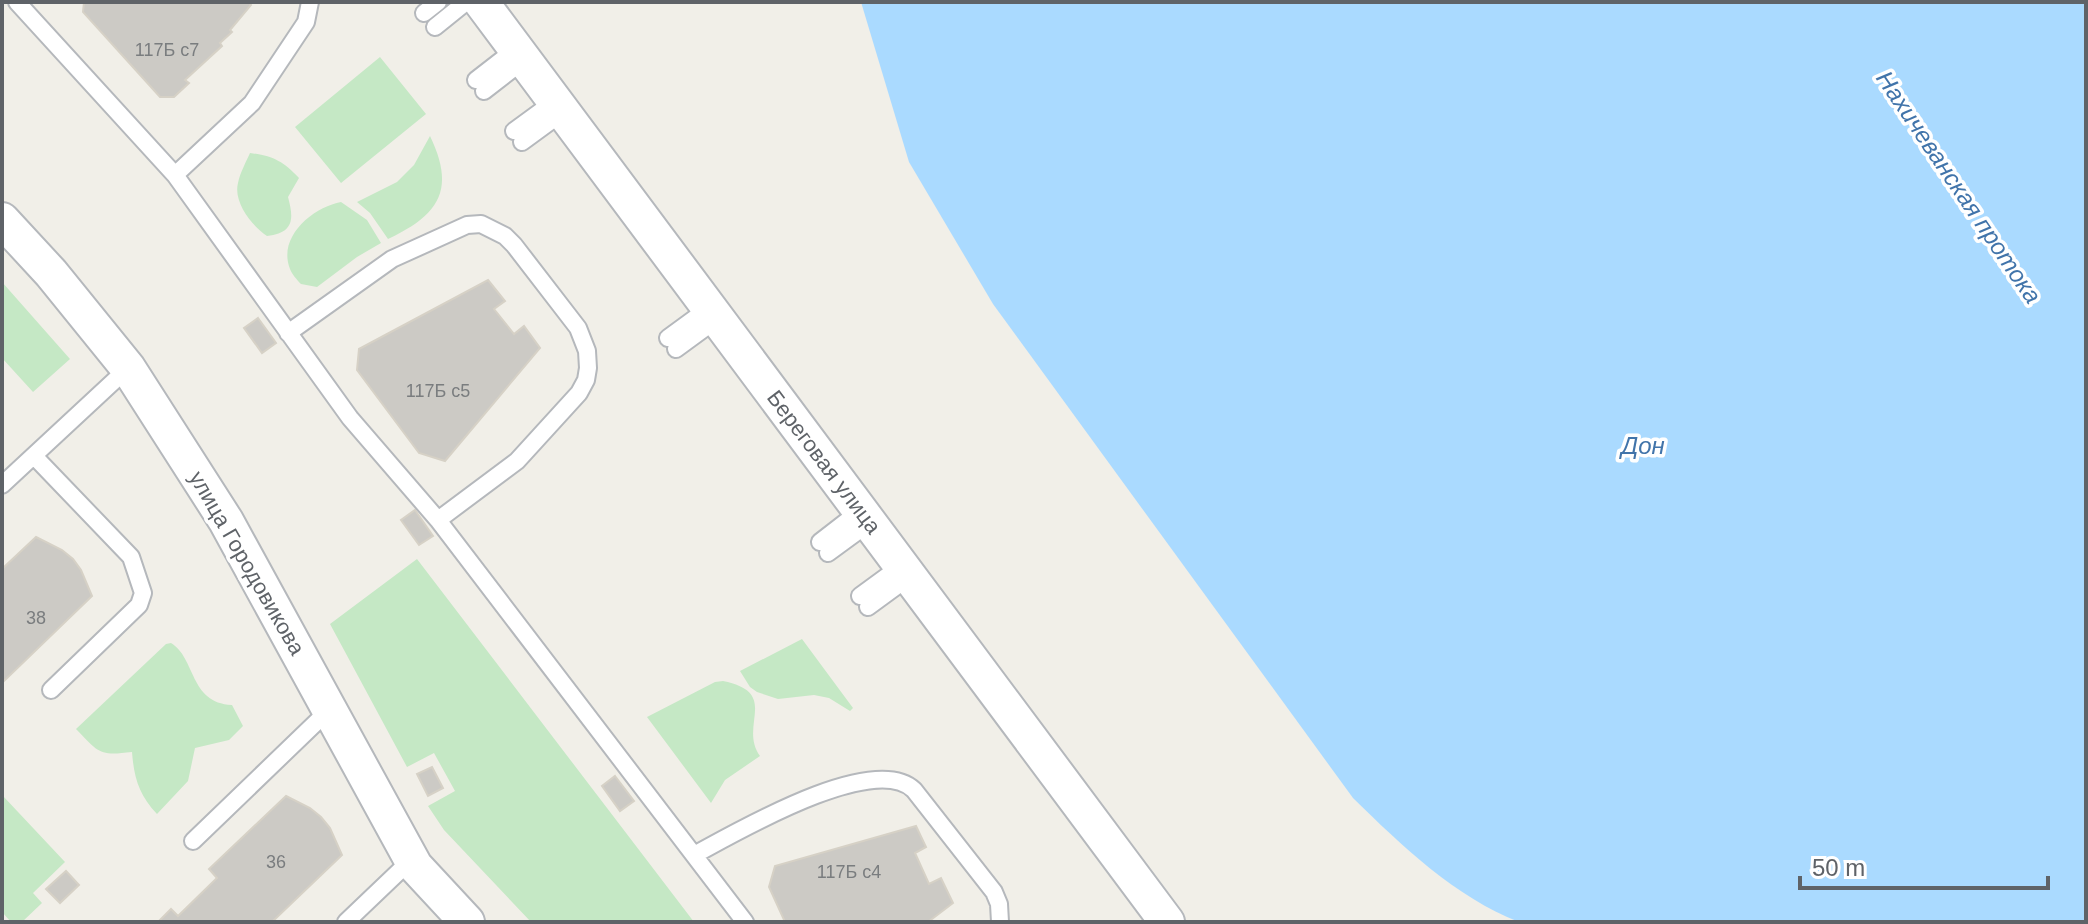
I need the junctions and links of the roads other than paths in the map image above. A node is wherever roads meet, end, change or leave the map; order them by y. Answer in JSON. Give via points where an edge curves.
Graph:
{"nodes":[{"id":1,"x":17,"y":2,"type":"edge"},
{"id":2,"x":310,"y":2,"type":"edge"},
{"id":3,"x":438,"y":2,"type":"edge"},
{"id":4,"x":466,"y":2,"type":"edge"},
{"id":5,"x":481,"y":2,"type":"edge"},
{"id":6,"x":424,"y":13,"type":"dead end"},
{"id":7,"x":435,"y":27,"type":"dead end"},
{"id":8,"x":520,"y":55,"type":"junction"},
{"id":9,"x":480,"y":85,"type":"dead end"},
{"id":10,"x":559,"y":106,"type":"junction"},
{"id":11,"x":518,"y":136,"type":"dead end"},
{"id":12,"x":175,"y":175,"type":"junction"},
{"id":13,"x":2,"y":220,"type":"edge"},
{"id":14,"x":713,"y":313,"type":"junction"},
{"id":15,"x":288,"y":333,"type":"junction"},
{"id":16,"x":672,"y":344,"type":"dead end"},
{"id":17,"x":128,"y":368,"type":"junction"},
{"id":18,"x":34,"y":456,"type":"junction"},
{"id":19,"x":2,"y":485,"type":"edge"},
{"id":20,"x":865,"y":517,"type":"junction"},
{"id":21,"x":438,"y":520,"type":"junction"},
{"id":22,"x":824,"y":548,"type":"dead end"},
{"id":23,"x":905,"y":571,"type":"junction"},
{"id":24,"x":864,"y":602,"type":"dead end"},
{"id":25,"x":51,"y":690,"type":"dead end"},
{"id":26,"x":329,"y":710,"type":"junction"},
{"id":27,"x":193,"y":841,"type":"dead end"},
{"id":28,"x":694,"y":855,"type":"junction"},
{"id":29,"x":411,"y":860,"type":"junction"},
{"id":30,"x":346,"y":922,"type":"edge"},
{"id":31,"x":467,"y":922,"type":"edge"},
{"id":32,"x":745,"y":922,"type":"edge"},
{"id":33,"x":1000,"y":922,"type":"edge"},
{"id":34,"x":1167,"y":922,"type":"edge"}],
"edges":[{"from":1,"to":12,"type":"lane"},
{"from":2,"to":12,"type":"lane","via":[[306,22],[252,103]]},
{"from":3,"to":6,"type":"lane"},
{"from":4,"to":7,"type":"lane"},
{"from":5,"to":8,"type":"street","name":"Береговая улица"},
{"from":8,"to":9,"type":"lane"},
{"from":8,"to":10,"type":"street","name":"Береговая улица"},
{"from":10,"to":11,"type":"lane"},
{"from":10,"to":14,"type":"street","name":"Береговая улица"},
{"from":12,"to":15,"type":"lane"},
{"from":13,"to":17,"type":"street","name":"улица Городовикова"},
{"from":14,"to":16,"type":"lane"},
{"from":14,"to":20,"type":"street","name":"Береговая улица"},
{"from":15,"to":21,"type":"lane","via":[[350,418]]},
{"from":15,"to":21,"type":"lane","via":[[392,259],[467,225],[489,228],[514,245],[583,338],[586,380],[517,461]]},
{"from":17,"to":18,"type":"lane"},
{"from":17,"to":26,"type":"street","name":"улица Городовикова","via":[[211,496]]},
{"from":18,"to":19,"type":"lane"},
{"from":18,"to":25,"type":"lane","via":[[129,556],[143,593],[139,605]]},
{"from":20,"to":22,"type":"lane"},
{"from":20,"to":23,"type":"street","name":"Береговая улица"},
{"from":21,"to":28,"type":"lane"},
{"from":23,"to":24,"type":"lane"},
{"from":23,"to":34,"type":"street","name":"Береговая улица"},
{"from":26,"to":27,"type":"lane"},
{"from":26,"to":29,"type":"street","name":"улица Городовикова"},
{"from":28,"to":32,"type":"lane"},
{"from":28,"to":33,"type":"lane","via":[[798,800],[867,781],[907,783],[994,892]]},
{"from":29,"to":30,"type":"lane"},
{"from":29,"to":31,"type":"street","name":"улица Городовикова"}]}
